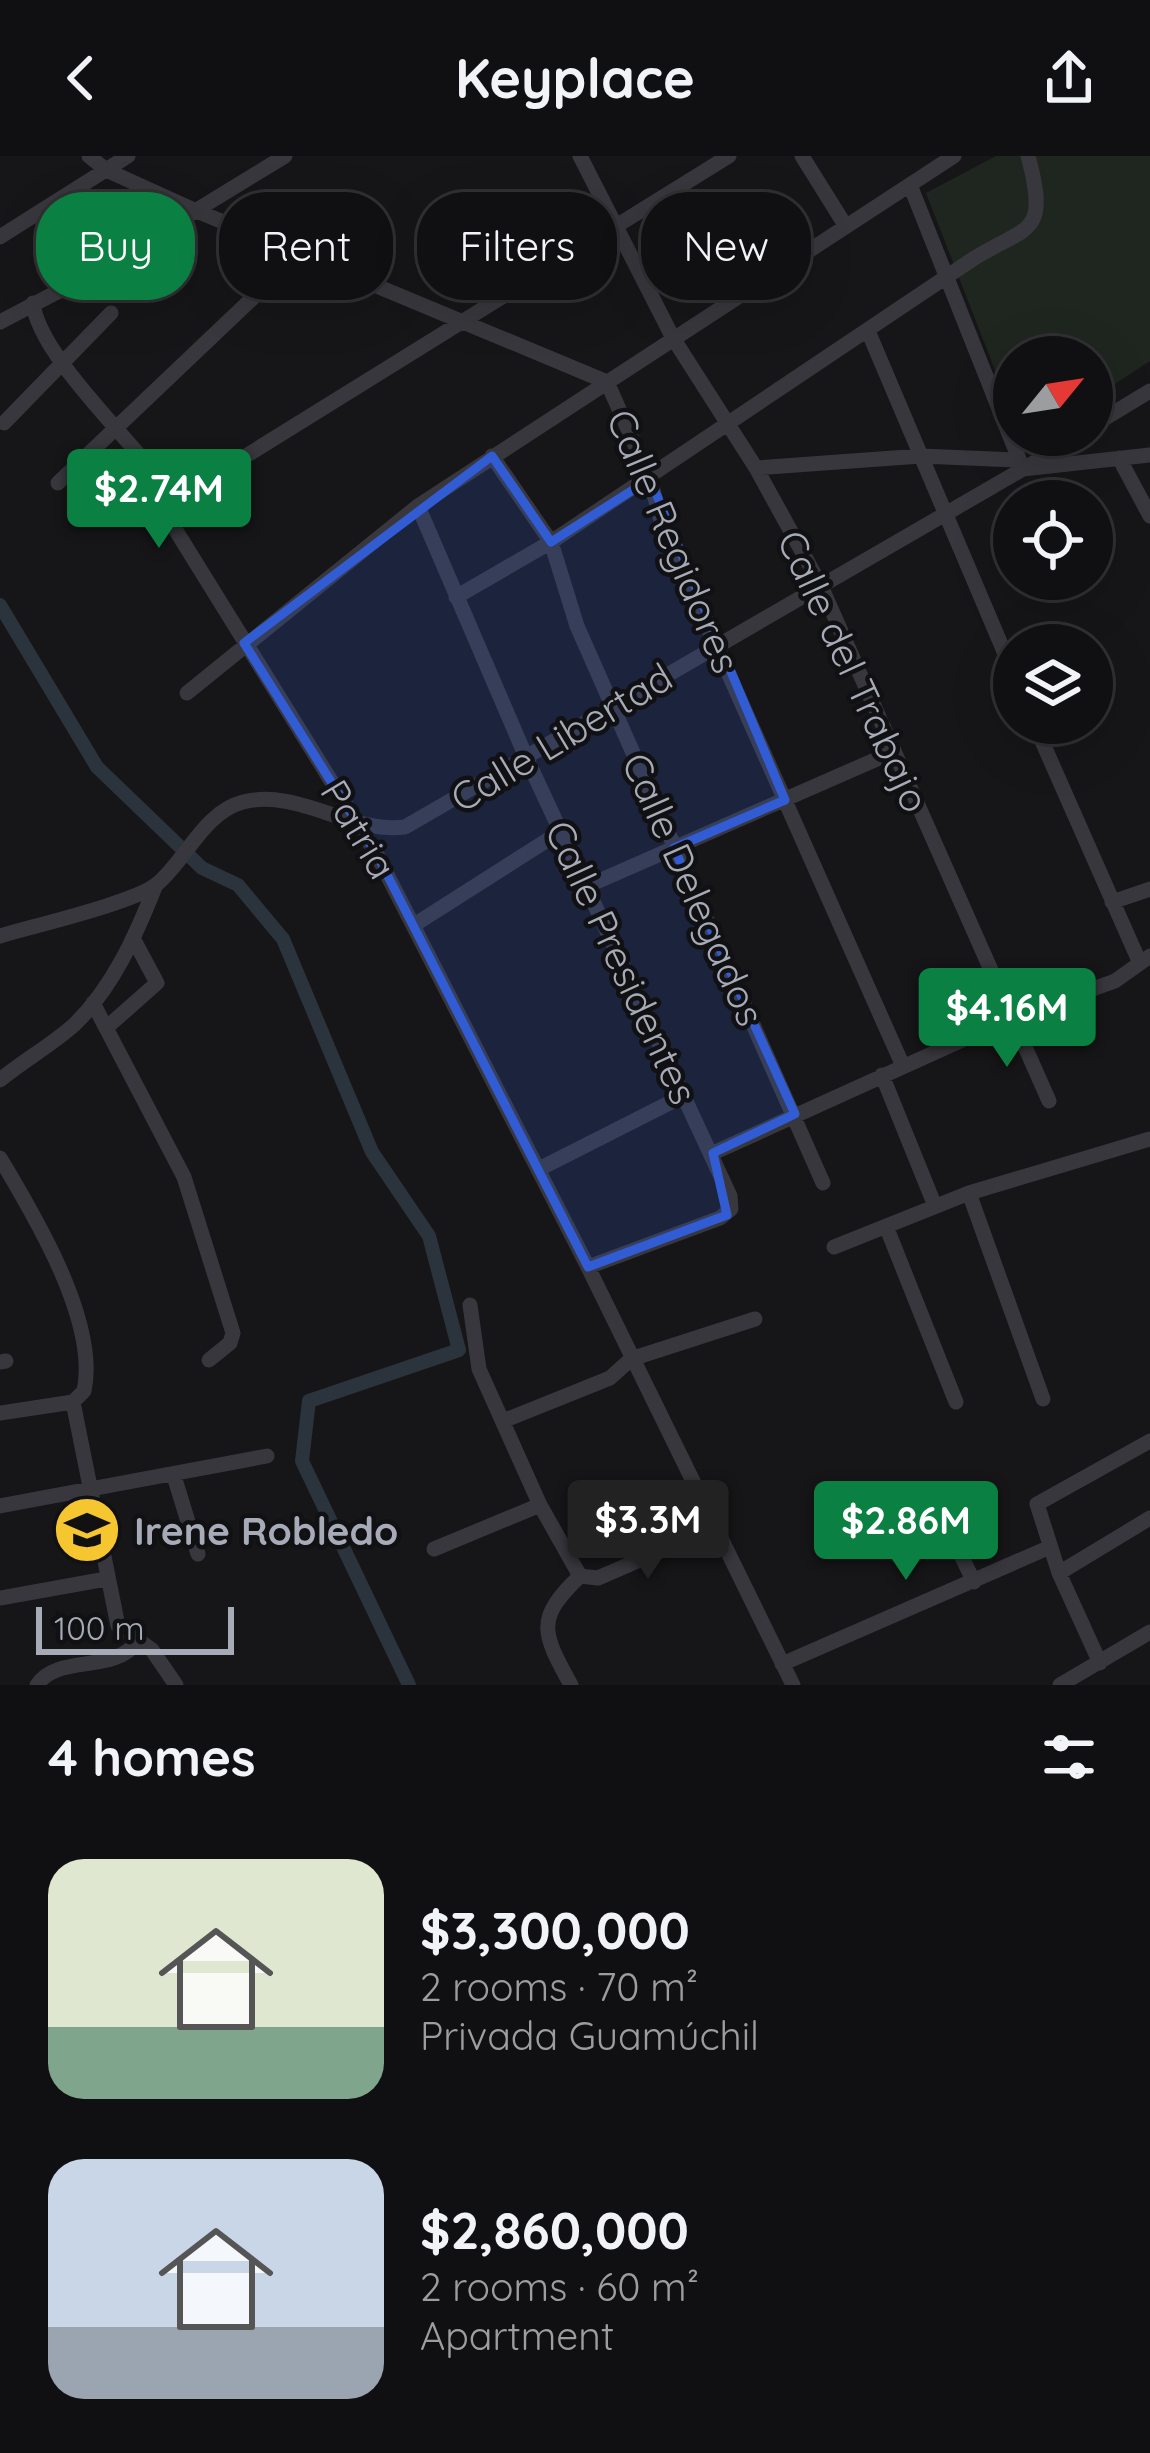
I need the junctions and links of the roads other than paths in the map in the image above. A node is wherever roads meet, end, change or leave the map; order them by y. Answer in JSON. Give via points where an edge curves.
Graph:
{"nodes":[{"id":1,"x":89,"y":156,"type":"edge"},
{"id":2,"x":128,"y":156,"type":"edge"},
{"id":3,"x":285,"y":156,"type":"edge"},
{"id":4,"x":580,"y":156,"type":"edge"},
{"id":5,"x":729,"y":156,"type":"edge"},
{"id":6,"x":802,"y":156,"type":"edge"},
{"id":7,"x":920,"y":156,"type":"edge"},
{"id":8,"x":954,"y":156,"type":"edge"},
{"id":9,"x":1028,"y":156,"type":"edge"},
{"id":10,"x":106,"y":170,"type":"junction"},
{"id":11,"x":930,"y":172,"type":"junction"},
{"id":12,"x":910,"y":185,"type":"junction"},
{"id":13,"x":155,"y":192,"type":"edge"},
{"id":14,"x":599,"y":192,"type":"edge"},
{"id":15,"x":195,"y":207,"type":"edge"},
{"id":16,"x":845,"y":225,"type":"junction"},
{"id":17,"x":617,"y":226,"type":"joint"},
{"id":18,"x":0,"y":237,"type":"edge"},
{"id":19,"x":947,"y":281,"type":"junction"},
{"id":20,"x":393,"y":295,"type":"edge"},
{"id":21,"x":39,"y":300,"type":"edge"},
{"id":22,"x":250,"y":300,"type":"edge"},
{"id":23,"x":497,"y":300,"type":"edge"},
{"id":24,"x":33,"y":303,"type":"junction"},
{"id":25,"x":112,"y":313,"type":"dead end"},
{"id":26,"x":0,"y":322,"type":"edge"},
{"id":27,"x":460,"y":323,"type":"junction"},
{"id":28,"x":868,"y":331,"type":"junction"},
{"id":29,"x":673,"y":338,"type":"junction"},
{"id":30,"x":62,"y":361,"type":"junction"},
{"id":31,"x":607,"y":382,"type":"junction"},
{"id":32,"x":1150,"y":391,"type":"edge"},
{"id":33,"x":1113,"y":414,"type":"edge"},
{"id":34,"x":4,"y":423,"type":"dead end"},
{"id":35,"x":116,"y":426,"type":"junction"},
{"id":36,"x":727,"y":426,"type":"junction"},
{"id":37,"x":1150,"y":455,"type":"edge"},
{"id":38,"x":492,"y":456,"type":"junction"},
{"id":39,"x":921,"y":456,"type":"junction"},
{"id":40,"x":1037,"y":456,"type":"edge"},
{"id":41,"x":1119,"y":458,"type":"junction"},
{"id":42,"x":1019,"y":465,"type":"junction"},
{"id":43,"x":756,"y":468,"type":"junction"},
{"id":44,"x":650,"y":479,"type":"junction"},
{"id":45,"x":58,"y":483,"type":"dead end"},
{"id":46,"x":175,"y":500,"type":"junction"},
{"id":47,"x":418,"y":506,"type":"junction"},
{"id":48,"x":944,"y":512,"type":"junction"},
{"id":49,"x":1150,"y":516,"type":"edge"},
{"id":50,"x":551,"y":542,"type":"junction"},
{"id":51,"x":821,"y":586,"type":"junction"},
{"id":52,"x":456,"y":597,"type":"junction"},
{"id":53,"x":993,"y":626,"type":"edge"},
{"id":54,"x":244,"y":643,"type":"junction"},
{"id":55,"x":717,"y":645,"type":"junction"},
{"id":56,"x":187,"y":693,"type":"dead end"},
{"id":57,"x":614,"y":704,"type":"junction"},
{"id":58,"x":1043,"y":744,"type":"edge"},
{"id":59,"x":893,"y":752,"type":"junction"},
{"id":60,"x":526,"y":758,"type":"junction"},
{"id":61,"x":785,"y":800,"type":"junction"},
{"id":62,"x":357,"y":821,"type":"junction"},
{"id":63,"x":560,"y":832,"type":"junction"},
{"id":64,"x":674,"y":848,"type":"junction"},
{"id":65,"x":160,"y":880,"type":"junction"},
{"id":66,"x":585,"y":887,"type":"junction"},
{"id":67,"x":1150,"y":890,"type":"edge"},
{"id":68,"x":1112,"y":902,"type":"junction"},
{"id":69,"x":414,"y":925,"type":"junction"},
{"id":70,"x":0,"y":936,"type":"edge"},
{"id":71,"x":134,"y":940,"type":"junction"},
{"id":72,"x":1144,"y":958,"type":"edge"},
{"id":73,"x":93,"y":1003,"type":"junction"},
{"id":74,"x":1011,"y":1018,"type":"junction"},
{"id":75,"x":106,"y":1028,"type":"junction"},
{"id":76,"x":903,"y":1066,"type":"junction"},
{"id":77,"x":882,"y":1076,"type":"junction"},
{"id":78,"x":0,"y":1080,"type":"edge"},
{"id":79,"x":686,"y":1095,"type":"junction"},
{"id":80,"x":1049,"y":1101,"type":"dead end"},
{"id":81,"x":795,"y":1114,"type":"junction"},
{"id":82,"x":1150,"y":1139,"type":"edge"},
{"id":83,"x":713,"y":1153,"type":"junction"},
{"id":84,"x":0,"y":1158,"type":"edge"},
{"id":85,"x":539,"y":1169,"type":"junction"},
{"id":86,"x":824,"y":1183,"type":"dead end"},
{"id":87,"x":969,"y":1193,"type":"junction"},
{"id":88,"x":935,"y":1207,"type":"junction"},
{"id":89,"x":886,"y":1226,"type":"junction"},
{"id":90,"x":834,"y":1246,"type":"dead end"},
{"id":91,"x":588,"y":1267,"type":"junction"},
{"id":92,"x":470,"y":1305,"type":"dead end"},
{"id":93,"x":755,"y":1319,"type":"dead end"},
{"id":94,"x":631,"y":1359,"type":"junction"},
{"id":95,"x":208,"y":1360,"type":"dead end"},
{"id":96,"x":1043,"y":1399,"type":"dead end"},
{"id":97,"x":74,"y":1402,"type":"junction"},
{"id":98,"x":956,"y":1402,"type":"dead end"},
{"id":99,"x":0,"y":1413,"type":"edge"},
{"id":100,"x":503,"y":1421,"type":"junction"},
{"id":101,"x":1150,"y":1441,"type":"edge"},
{"id":102,"x":267,"y":1456,"type":"dead end"},
{"id":103,"x":174,"y":1476,"type":"junction"},
{"id":104,"x":929,"y":1489,"type":"dead end"},
{"id":105,"x":90,"y":1492,"type":"junction"},
{"id":106,"x":540,"y":1505,"type":"junction"},
{"id":107,"x":0,"y":1506,"type":"edge"},
{"id":108,"x":1150,"y":1518,"type":"edge"},
{"id":109,"x":713,"y":1528,"type":"junction"},
{"id":110,"x":1050,"y":1546,"type":"junction"},
{"id":111,"x":434,"y":1549,"type":"dead end"},
{"id":112,"x":198,"y":1554,"type":"dead end"},
{"id":113,"x":1059,"y":1573,"type":"junction"},
{"id":114,"x":580,"y":1576,"type":"junction"},
{"id":115,"x":106,"y":1579,"type":"junction"},
{"id":116,"x":974,"y":1582,"type":"junction"},
{"id":117,"x":0,"y":1598,"type":"edge"},
{"id":118,"x":1150,"y":1632,"type":"edge"},
{"id":119,"x":137,"y":1642,"type":"junction"},
{"id":120,"x":1100,"y":1663,"type":"junction"},
{"id":121,"x":782,"y":1664,"type":"junction"},
{"id":122,"x":1085,"y":1679,"type":"edge"},
{"id":123,"x":37,"y":1685,"type":"edge"},
{"id":124,"x":176,"y":1685,"type":"edge"},
{"id":125,"x":571,"y":1685,"type":"edge"},
{"id":126,"x":793,"y":1685,"type":"edge"},
{"id":127,"x":1060,"y":1685,"type":"edge"}],
"edges":[{"from":1,"to":10,"type":"street","name":"Calle Regidores"},
{"from":2,"to":10,"type":"street"},
{"from":3,"to":15,"type":"street"},
{"from":4,"to":14,"type":"street","name":"Calle del Trabajo"},
{"from":5,"to":17,"type":"street"},
{"from":6,"to":16,"type":"street"},
{"from":7,"to":11,"type":"street"},
{"from":8,"to":11,"type":"street"},
{"from":9,"to":19,"type":"street","via":[[1029,230]]},
{"from":10,"to":13,"type":"street","name":"Calle Regidores"},
{"from":10,"to":18,"type":"street"},
{"from":11,"to":12,"type":"street"},
{"from":12,"to":16,"type":"street"},
{"from":12,"to":19,"type":"street"},
{"from":16,"to":29,"type":"street"},
{"from":17,"to":29,"type":"street","name":"Calle del Trabajo"},
{"from":19,"to":28,"type":"street"},
{"from":19,"to":42,"type":"street"},
{"from":20,"to":27,"type":"street","name":"Calle Regidores"},
{"from":21,"to":24,"type":"street"},
{"from":22,"to":35,"type":"street"},
{"from":23,"to":27,"type":"street"},
{"from":24,"to":26,"type":"street"},
{"from":24,"to":30,"type":"street","via":[[42,336]]},
{"from":25,"to":30,"type":"street"},
{"from":27,"to":31,"type":"street","name":"Calle Regidores"},
{"from":27,"to":46,"type":"street"},
{"from":28,"to":36,"type":"street"},
{"from":28,"to":39,"type":"street"},
{"from":29,"to":31,"type":"street"},
{"from":29,"to":36,"type":"street","name":"Calle del Trabajo"},
{"from":30,"to":34,"type":"street"},
{"from":30,"to":35,"type":"street"},
{"from":31,"to":38,"type":"street"},
{"from":31,"to":44,"type":"street","name":"Calle Regidores"},
{"from":32,"to":33,"type":"street"},
{"from":35,"to":45,"type":"street"},
{"from":35,"to":46,"type":"street"},
{"from":36,"to":43,"type":"street","name":"Calle del Trabajo"},
{"from":36,"to":44,"type":"street"},
{"from":37,"to":41,"type":"street","name":"Calle Libertad"},
{"from":38,"to":47,"type":"street"},
{"from":38,"to":50,"type":"street","name":"Calle Delegados"},
{"from":39,"to":42,"type":"street"},
{"from":39,"to":43,"type":"street"},
{"from":39,"to":48,"type":"street"},
{"from":40,"to":42,"type":"street"},
{"from":41,"to":42,"type":"street","name":"Calle Libertad"},
{"from":41,"to":49,"type":"street"},
{"from":42,"to":48,"type":"street","name":"Calle Libertad"},
{"from":43,"to":51,"type":"street","name":"Calle del Trabajo"},
{"from":44,"to":50,"type":"street"},
{"from":44,"to":55,"type":"street","name":"Calle Regidores"},
{"from":46,"to":54,"type":"street","name":"Patria","via":[[170,521]]},
{"from":47,"to":52,"type":"street","name":"Calle Presidentes"},
{"from":47,"to":54,"type":"street"},
{"from":48,"to":51,"type":"street","name":"Calle Libertad"},
{"from":48,"to":53,"type":"street"},
{"from":50,"to":52,"type":"street"},
{"from":50,"to":57,"type":"street","name":"Calle Delegados"},
{"from":51,"to":55,"type":"street","name":"Calle Libertad"},
{"from":51,"to":59,"type":"street","name":"Calle del Trabajo"},
{"from":52,"to":60,"type":"street","name":"Calle Presidentes"},
{"from":54,"to":56,"type":"street"},
{"from":54,"to":62,"type":"street","name":"Patria"},
{"from":55,"to":57,"type":"street","name":"Calle Libertad"},
{"from":55,"to":61,"type":"street","name":"Calle Regidores"},
{"from":57,"to":60,"type":"street","name":"Calle Libertad"},
{"from":57,"to":64,"type":"street","name":"Calle Delegados"},
{"from":58,"to":68,"type":"street"},
{"from":59,"to":61,"type":"street"},
{"from":59,"to":74,"type":"street","name":"Calle del Trabajo"},
{"from":60,"to":62,"type":"street","name":"Calle Libertad","via":[[405,827]]},
{"from":60,"to":63,"type":"street","name":"Calle Presidentes"},
{"from":61,"to":64,"type":"street"},
{"from":61,"to":76,"type":"street","name":"Calle Regidores"},
{"from":62,"to":65,"type":"street","name":"Calle Libertad","via":[[270,799],[236,804]]},
{"from":62,"to":69,"type":"street","name":"Patria"},
{"from":63,"to":66,"type":"street","name":"Calle Presidentes"},
{"from":63,"to":69,"type":"street"},
{"from":64,"to":66,"type":"street"},
{"from":64,"to":81,"type":"street","name":"Calle Delegados"},
{"from":65,"to":70,"type":"street"},
{"from":65,"to":71,"type":"street"},
{"from":66,"to":79,"type":"street","name":"Calle Presidentes"},
{"from":67,"to":68,"type":"street"},
{"from":68,"to":72,"type":"street"},
{"from":69,"to":85,"type":"street","name":"Patria"},
{"from":71,"to":73,"type":"street"},
{"from":71,"to":75,"type":"street","via":[[157,983]]},
{"from":72,"to":74,"type":"street","via":[[1115,981]]},
{"from":73,"to":75,"type":"street"},
{"from":73,"to":78,"type":"street"},
{"from":74,"to":76,"type":"street"},
{"from":74,"to":80,"type":"street","name":"Calle del Trabajo"},
{"from":75,"to":95,"type":"street","via":[[184,1177],[215,1269],[232,1333]]},
{"from":76,"to":77,"type":"street"},
{"from":77,"to":81,"type":"street"},
{"from":77,"to":88,"type":"street"},
{"from":79,"to":83,"type":"street","name":"Calle Presidentes"},
{"from":79,"to":85,"type":"street"},
{"from":81,"to":83,"type":"street"},
{"from":81,"to":86,"type":"street","name":"Calle Delegados"},
{"from":82,"to":87,"type":"street"},
{"from":83,"to":91,"type":"street","name":"Calle Presidentes","via":[[732,1203],[727,1215]]},
{"from":84,"to":97,"type":"street","via":[[67,1284],[86,1368]]},
{"from":85,"to":91,"type":"street","name":"Patria"},
{"from":87,"to":88,"type":"street"},
{"from":87,"to":96,"type":"street"},
{"from":88,"to":89,"type":"street"},
{"from":89,"to":90,"type":"street"},
{"from":89,"to":98,"type":"street"},
{"from":91,"to":94,"type":"street","name":"Patria"},
{"from":92,"to":100,"type":"street","via":[[479,1369]]},
{"from":93,"to":94,"type":"street"},
{"from":94,"to":100,"type":"street","via":[[610,1378]]},
{"from":94,"to":109,"type":"street","name":"Patria"},
{"from":97,"to":99,"type":"street"},
{"from":97,"to":105,"type":"street"},
{"from":100,"to":106,"type":"street"},
{"from":101,"to":110,"type":"street","via":[[1040,1499]]},
{"from":102,"to":103,"type":"street"},
{"from":103,"to":105,"type":"street"},
{"from":103,"to":112,"type":"street"},
{"from":104,"to":116,"type":"street"},
{"from":105,"to":107,"type":"street"},
{"from":105,"to":115,"type":"street"},
{"from":106,"to":111,"type":"street"},
{"from":106,"to":114,"type":"street"},
{"from":108,"to":113,"type":"street"},
{"from":109,"to":114,"type":"street","via":[[598,1578]]},
{"from":109,"to":121,"type":"street","name":"Patria"},
{"from":110,"to":113,"type":"street"},
{"from":110,"to":116,"type":"street"},
{"from":113,"to":120,"type":"street"},
{"from":114,"to":125,"type":"street","via":[[549,1606],[546,1622]]},
{"from":115,"to":117,"type":"street"},
{"from":115,"to":119,"type":"street","via":[[118,1625]]},
{"from":116,"to":121,"type":"street"},
{"from":118,"to":120,"type":"street"},
{"from":119,"to":123,"type":"street","via":[[119,1658],[47,1674]]},
{"from":119,"to":124,"type":"street"},
{"from":120,"to":122,"type":"street"},
{"from":121,"to":126,"type":"street","name":"Patria"},
{"from":122,"to":127,"type":"street"}]}
